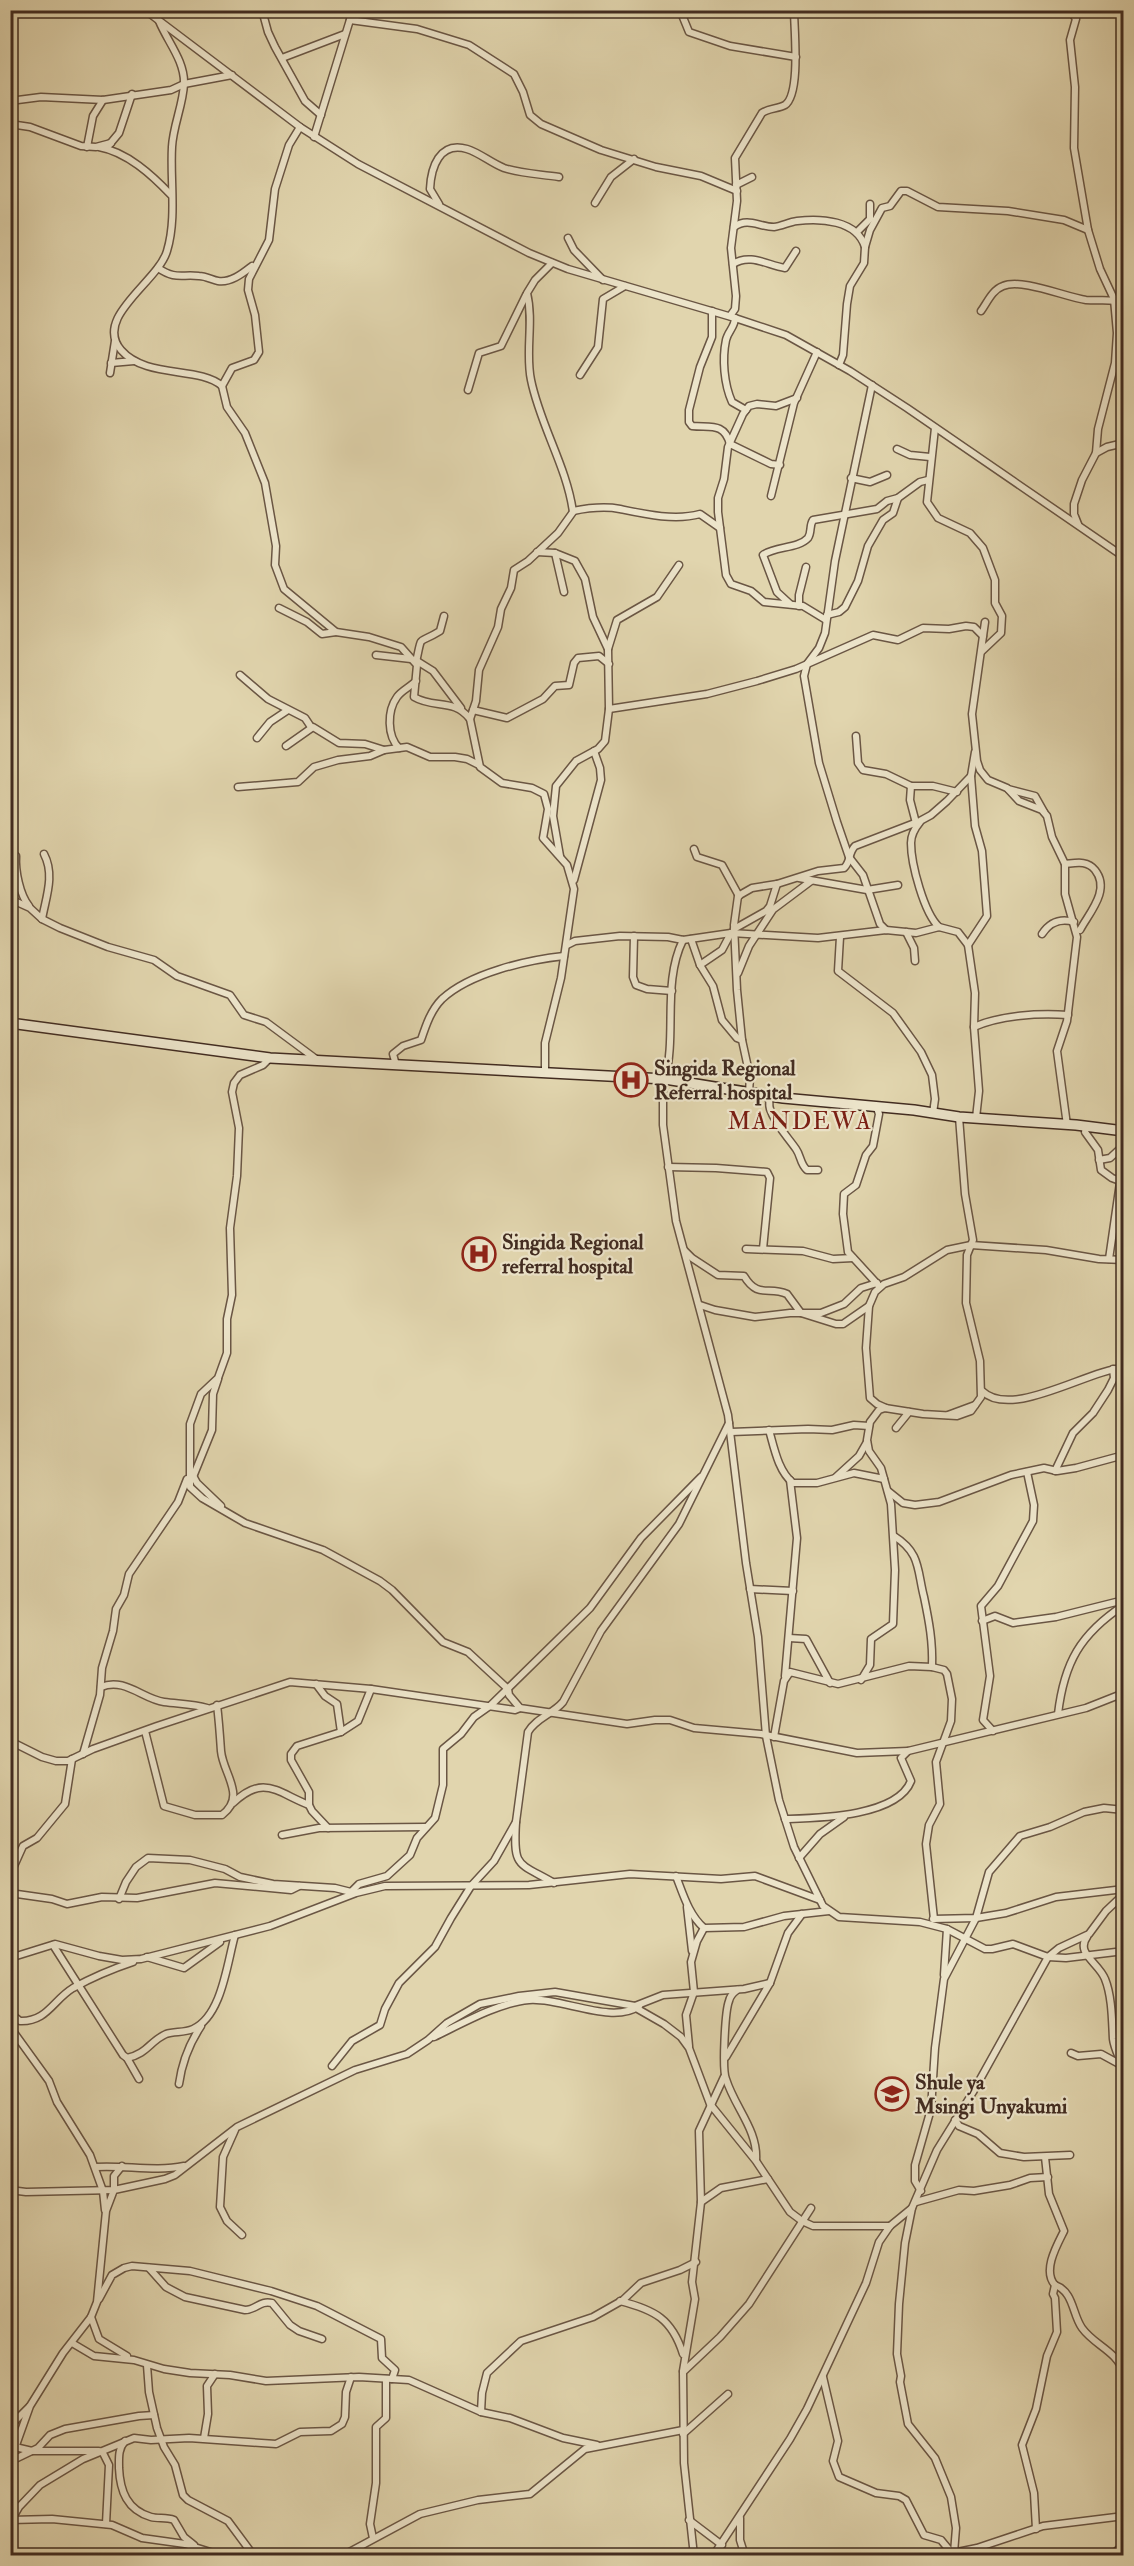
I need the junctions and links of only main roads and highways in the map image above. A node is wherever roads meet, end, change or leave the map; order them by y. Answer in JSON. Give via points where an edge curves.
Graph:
{"nodes":[{"id":1,"x":10,"y":1023,"type":"edge"},
{"id":2,"x":1124,"y":1131,"type":"edge"}],
"edges":[{"from":1,"to":2,"type":"main road","via":[[270,1058],[662,1079],[877,1108]]}]}
